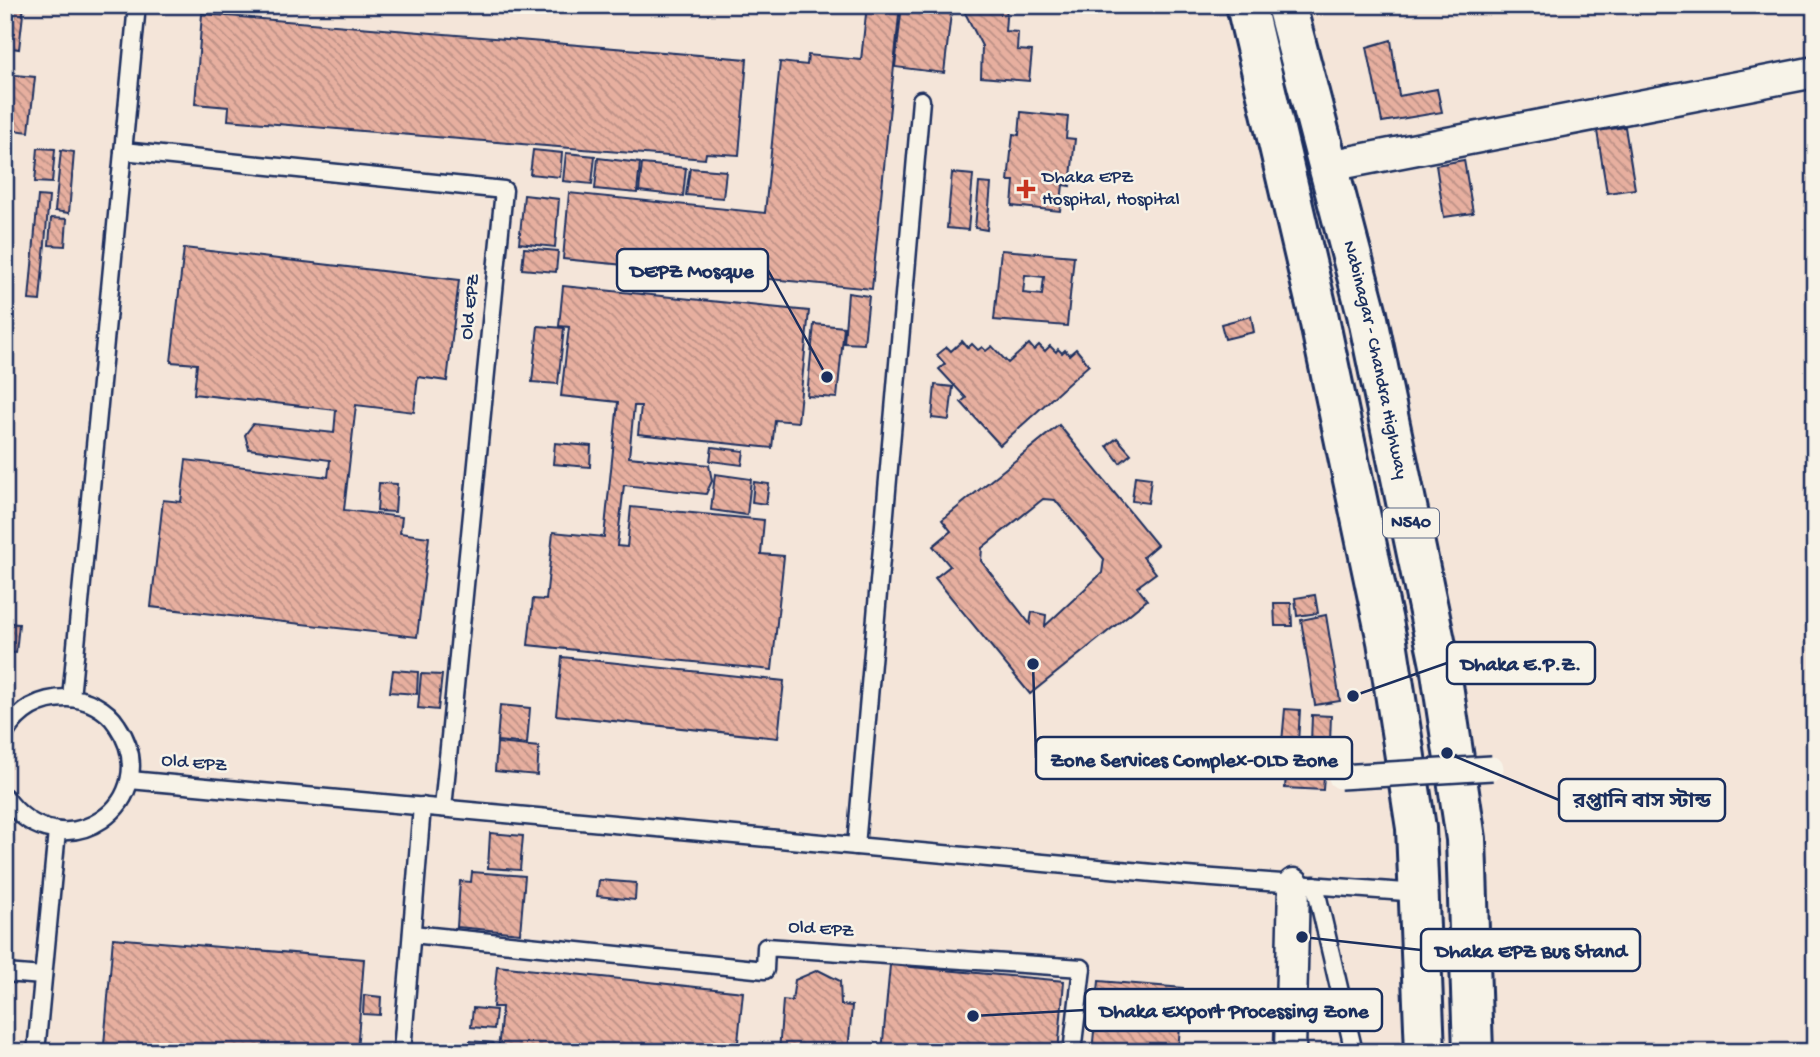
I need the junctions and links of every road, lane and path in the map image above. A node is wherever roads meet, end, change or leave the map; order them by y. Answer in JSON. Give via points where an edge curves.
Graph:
{"nodes":[{"id":1,"x":137,"y":5,"type":"edge"},
{"id":2,"x":1246,"y":5,"type":"edge"},
{"id":3,"x":1286,"y":5,"type":"edge"},
{"id":4,"x":1815,"y":72,"type":"edge"},
{"id":5,"x":921,"y":100,"type":"dead end"},
{"id":6,"x":123,"y":151,"type":"junction"},
{"id":7,"x":1329,"y":166,"type":"junction"},
{"id":8,"x":71,"y":698,"type":"junction"},
{"id":9,"x":5,"y":733,"type":"edge"},
{"id":10,"x":1492,"y":768,"type":"dead end"},
{"id":11,"x":1340,"y":777,"type":"dead end"},
{"id":12,"x":130,"y":780,"type":"junction"},
{"id":13,"x":5,"y":797,"type":"edge"},
{"id":14,"x":422,"y":806,"type":"junction"},
{"id":15,"x":443,"y":808,"type":"junction"},
{"id":16,"x":57,"y":831,"type":"junction"},
{"id":17,"x":856,"y":846,"type":"junction"},
{"id":18,"x":1304,"y":884,"type":"junction"},
{"id":19,"x":1419,"y":893,"type":"junction"},
{"id":20,"x":412,"y":934,"type":"junction"},
{"id":21,"x":5,"y":974,"type":"edge"},
{"id":22,"x":43,"y":976,"type":"junction"},
{"id":23,"x":36,"y":1052,"type":"edge"},
{"id":24,"x":402,"y":1052,"type":"edge"},
{"id":25,"x":1072,"y":1052,"type":"edge"},
{"id":26,"x":1290,"y":1052,"type":"edge"},
{"id":27,"x":1354,"y":1052,"type":"edge"},
{"id":28,"x":1425,"y":1052,"type":"edge"},
{"id":29,"x":1473,"y":1052,"type":"edge"}],
"edges":[{"from":1,"to":6,"type":"lane"},
{"from":2,"to":19,"type":"highway","number":"N540","via":[[1317,309],[1387,641],[1416,828]]},
{"from":3,"to":7,"type":"highway","name":"Nabinagar - Chandra Highway","number":"N540"},
{"from":4,"to":7,"type":"street"},
{"from":5,"to":17,"type":"lane"},
{"from":6,"to":8,"type":"lane"},
{"from":6,"to":15,"type":"lane","name":"Old EPZ","via":[[504,190]]},
{"from":7,"to":29,"type":"highway","name":"Nabinagar - Chandra Highway","number":"N540","via":[[1367,314],[1440,665],[1466,839]]},
{"from":8,"to":9,"type":"lane","via":[[39,702]]},
{"from":8,"to":12,"type":"lane","via":[[87,701],[114,719],[129,748]]},
{"from":10,"to":11,"type":"street","bridge":true},
{"from":12,"to":14,"type":"lane","name":"Old EPZ"},
{"from":12,"to":16,"type":"lane","via":[[115,808],[103,819],[89,827]]},
{"from":13,"to":16,"type":"lane","via":[[27,820]]},
{"from":14,"to":15,"type":"lane","name":"Old EPZ"},
{"from":14,"to":20,"type":"lane"},
{"from":15,"to":17,"type":"lane","name":"Old EPZ"},
{"from":16,"to":22,"type":"lane"},
{"from":17,"to":18,"type":"lane","name":"Old EPZ"},
{"from":18,"to":19,"type":"lane","name":"Old EPZ"},
{"from":18,"to":26,"type":"street"},
{"from":18,"to":27,"type":"lane"},
{"from":19,"to":28,"type":"highway","number":"N540"},
{"from":20,"to":24,"type":"lane"},
{"from":20,"to":25,"type":"lane","name":"Old EPZ","via":[[765,970],[766,947],[1082,968]]},
{"from":21,"to":22,"type":"lane"},
{"from":22,"to":23,"type":"lane"}]}
